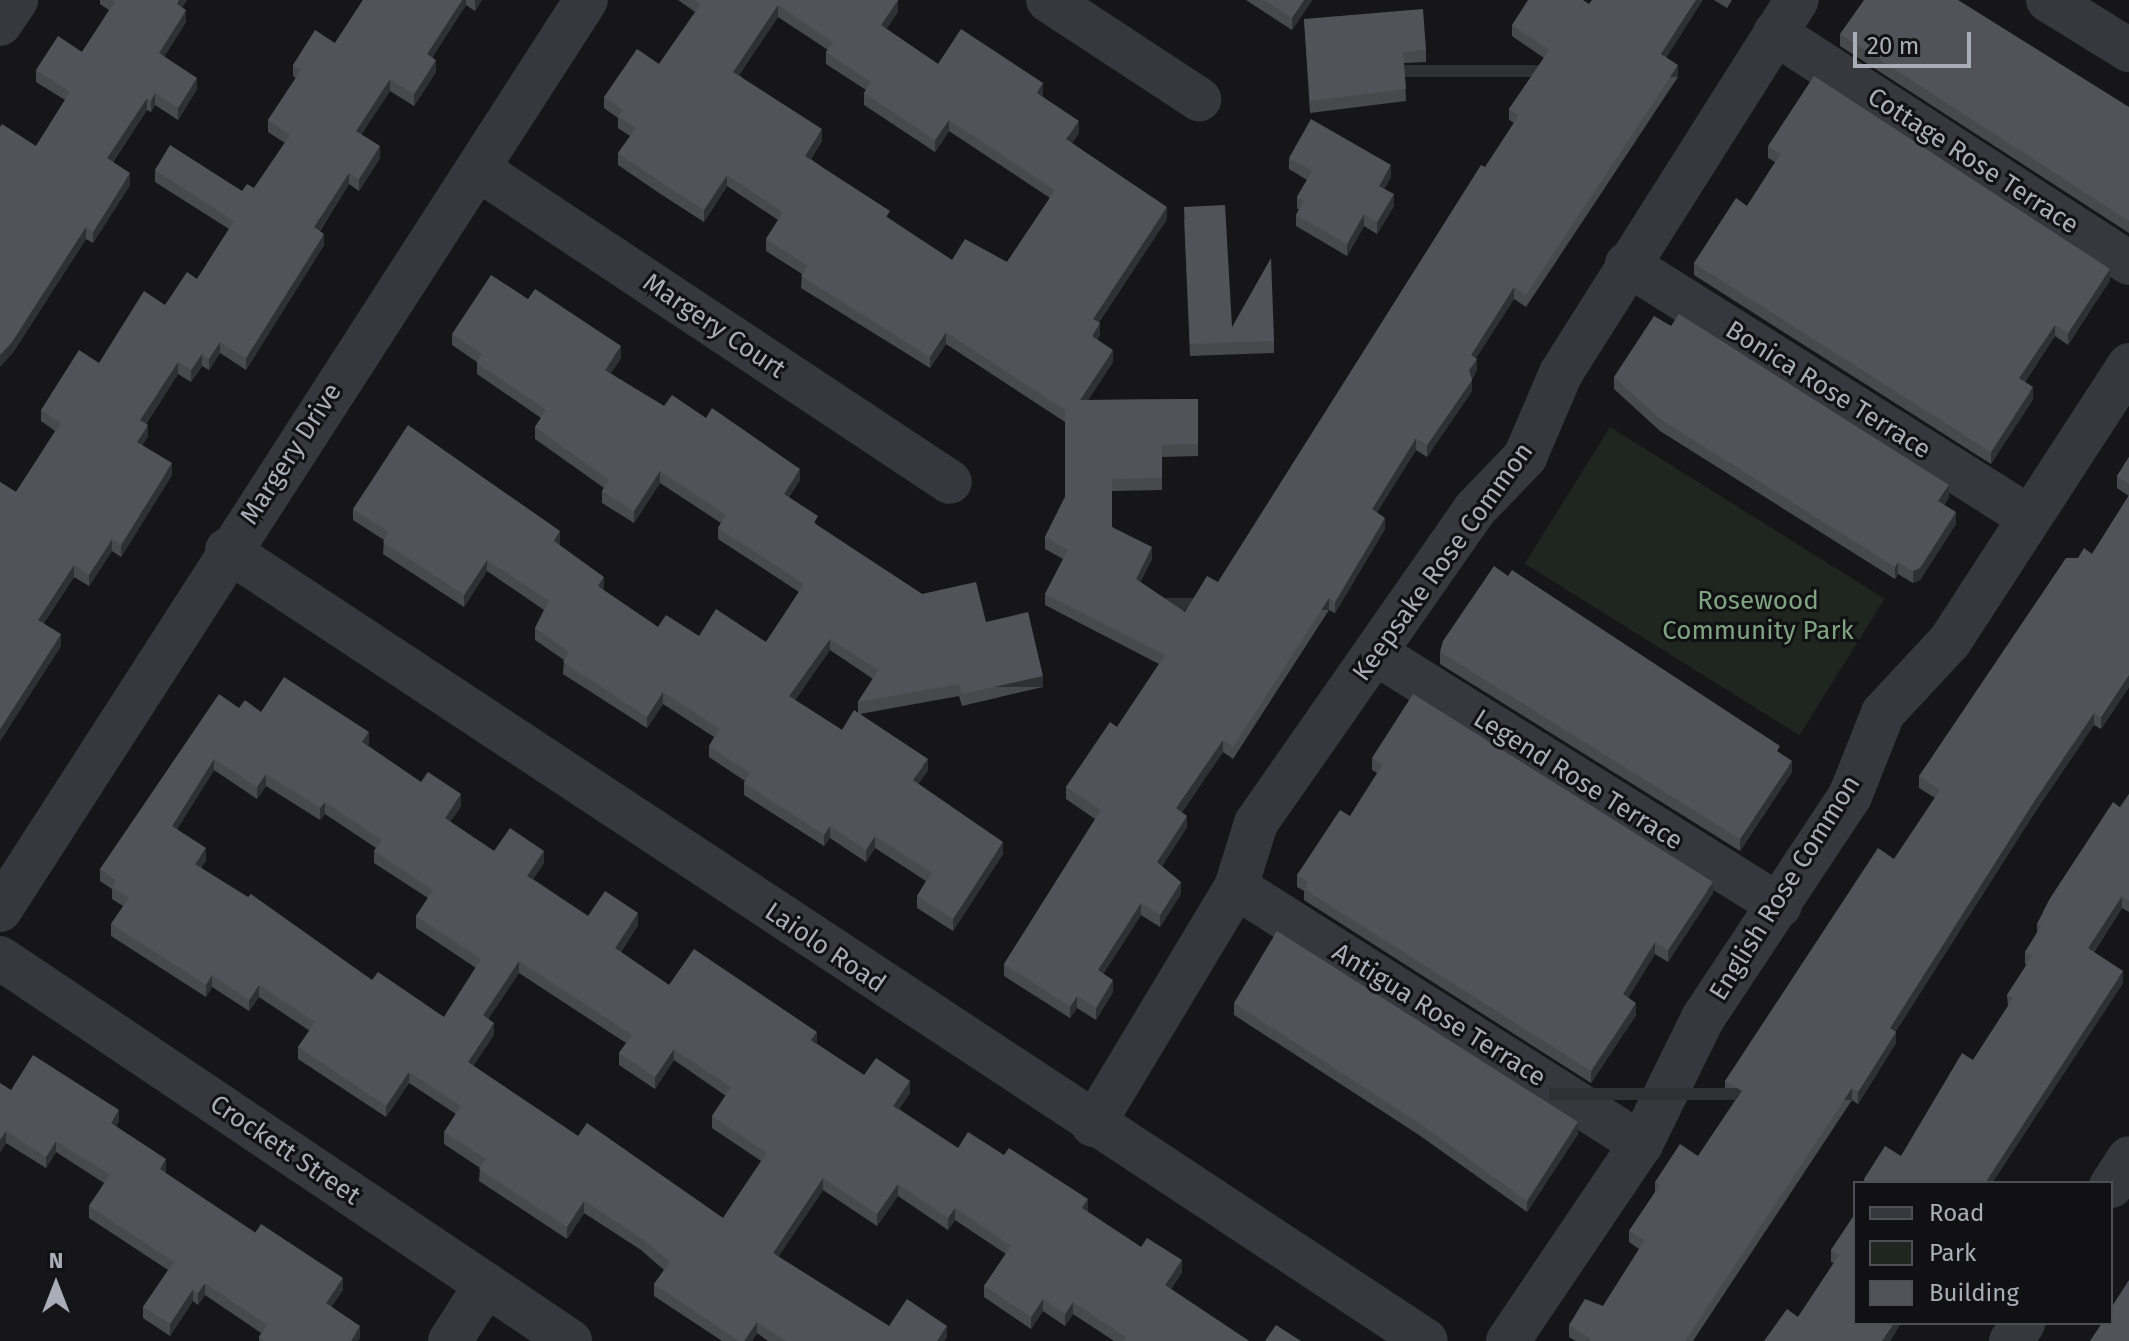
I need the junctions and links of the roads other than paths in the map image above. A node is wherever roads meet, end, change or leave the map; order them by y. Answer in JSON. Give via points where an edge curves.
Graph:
{"nodes":[{"id":1,"x":16,"y":0,"type":"edge"},
{"id":2,"x":586,"y":0,"type":"edge"},
{"id":3,"x":1048,"y":0,"type":"edge"},
{"id":4,"x":2048,"y":0,"type":"edge"},
{"id":5,"x":1786,"y":17,"type":"edge"},
{"id":6,"x":0,"y":24,"type":"edge"},
{"id":7,"x":2129,"y":50,"type":"edge"},
{"id":8,"x":1199,"y":99,"type":"dead end"},
{"id":9,"x":478,"y":169,"type":"junction"},
{"id":10,"x":2129,"y":263,"type":"edge"},
{"id":11,"x":1627,"y":264,"type":"junction"},
{"id":12,"x":2129,"y":365,"type":"edge"},
{"id":13,"x":950,"y":482,"type":"dead end"},
{"id":14,"x":2027,"y":516,"type":"junction"},
{"id":15,"x":227,"y":550,"type":"junction"},
{"id":16,"x":1377,"y":654,"type":"junction"},
{"id":17,"x":1236,"y":887,"type":"junction"},
{"id":18,"x":1780,"y":906,"type":"junction"},
{"id":19,"x":0,"y":910,"type":"edge"},
{"id":20,"x":0,"y":958,"type":"edge"},
{"id":21,"x":1093,"y":1125,"type":"junction"},
{"id":22,"x":1641,"y":1144,"type":"junction"},
{"id":23,"x":2129,"y":1158,"type":"edge"},
{"id":24,"x":2113,"y":1183,"type":"edge"},
{"id":25,"x":486,"y":1285,"type":"junction"},
{"id":26,"x":450,"y":1341,"type":"edge"},
{"id":27,"x":570,"y":1341,"type":"edge"},
{"id":28,"x":1426,"y":1341,"type":"edge"},
{"id":29,"x":1508,"y":1341,"type":"edge"}],
"edges":[{"from":1,"to":6,"type":"street"},
{"from":2,"to":9,"type":"street","name":"Margery Drive"},
{"from":3,"to":8,"type":"street"},
{"from":4,"to":7,"type":"street"},
{"from":5,"to":10,"type":"street","name":"Cottage Rose Terrace"},
{"from":5,"to":11,"type":"street","name":"Keepsake Rose Common"},
{"from":9,"to":13,"type":"street","name":"Margery Court"},
{"from":9,"to":15,"type":"street","name":"Margery Drive"},
{"from":11,"to":14,"type":"street","name":"Bonica Rose Terrace"},
{"from":11,"to":16,"type":"street","name":"Keepsake Rose Common","via":[[1561,373],[1525,457],[1474,510]]},
{"from":12,"to":14,"type":"street","name":"English Rose Common"},
{"from":14,"to":18,"type":"street","name":"English Rose Common","via":[[1950,641],[1883,713],[1850,796]]},
{"from":15,"to":19,"type":"street","name":"Margery Drive"},
{"from":15,"to":21,"type":"street","name":"Laiolo Road"},
{"from":16,"to":17,"type":"street","name":"Keepsake Rose Common","via":[[1256,823]]},
{"from":16,"to":18,"type":"street","name":"Legend Rose Terrace"},
{"from":17,"to":21,"type":"street","name":"Keepsake Rose Common"},
{"from":17,"to":22,"type":"street","name":"Antigua Rose Terrace"},
{"from":18,"to":22,"type":"street","name":"English Rose Common","via":[[1703,1018]]},
{"from":20,"to":25,"type":"street","name":"Crockett Street"},
{"from":21,"to":28,"type":"street","name":"Laiolo Road"},
{"from":22,"to":29,"type":"street","name":"English Rose Common"},
{"from":23,"to":24,"type":"street"},
{"from":25,"to":26,"type":"street"},
{"from":25,"to":27,"type":"street","name":"Crockett Street"}]}
